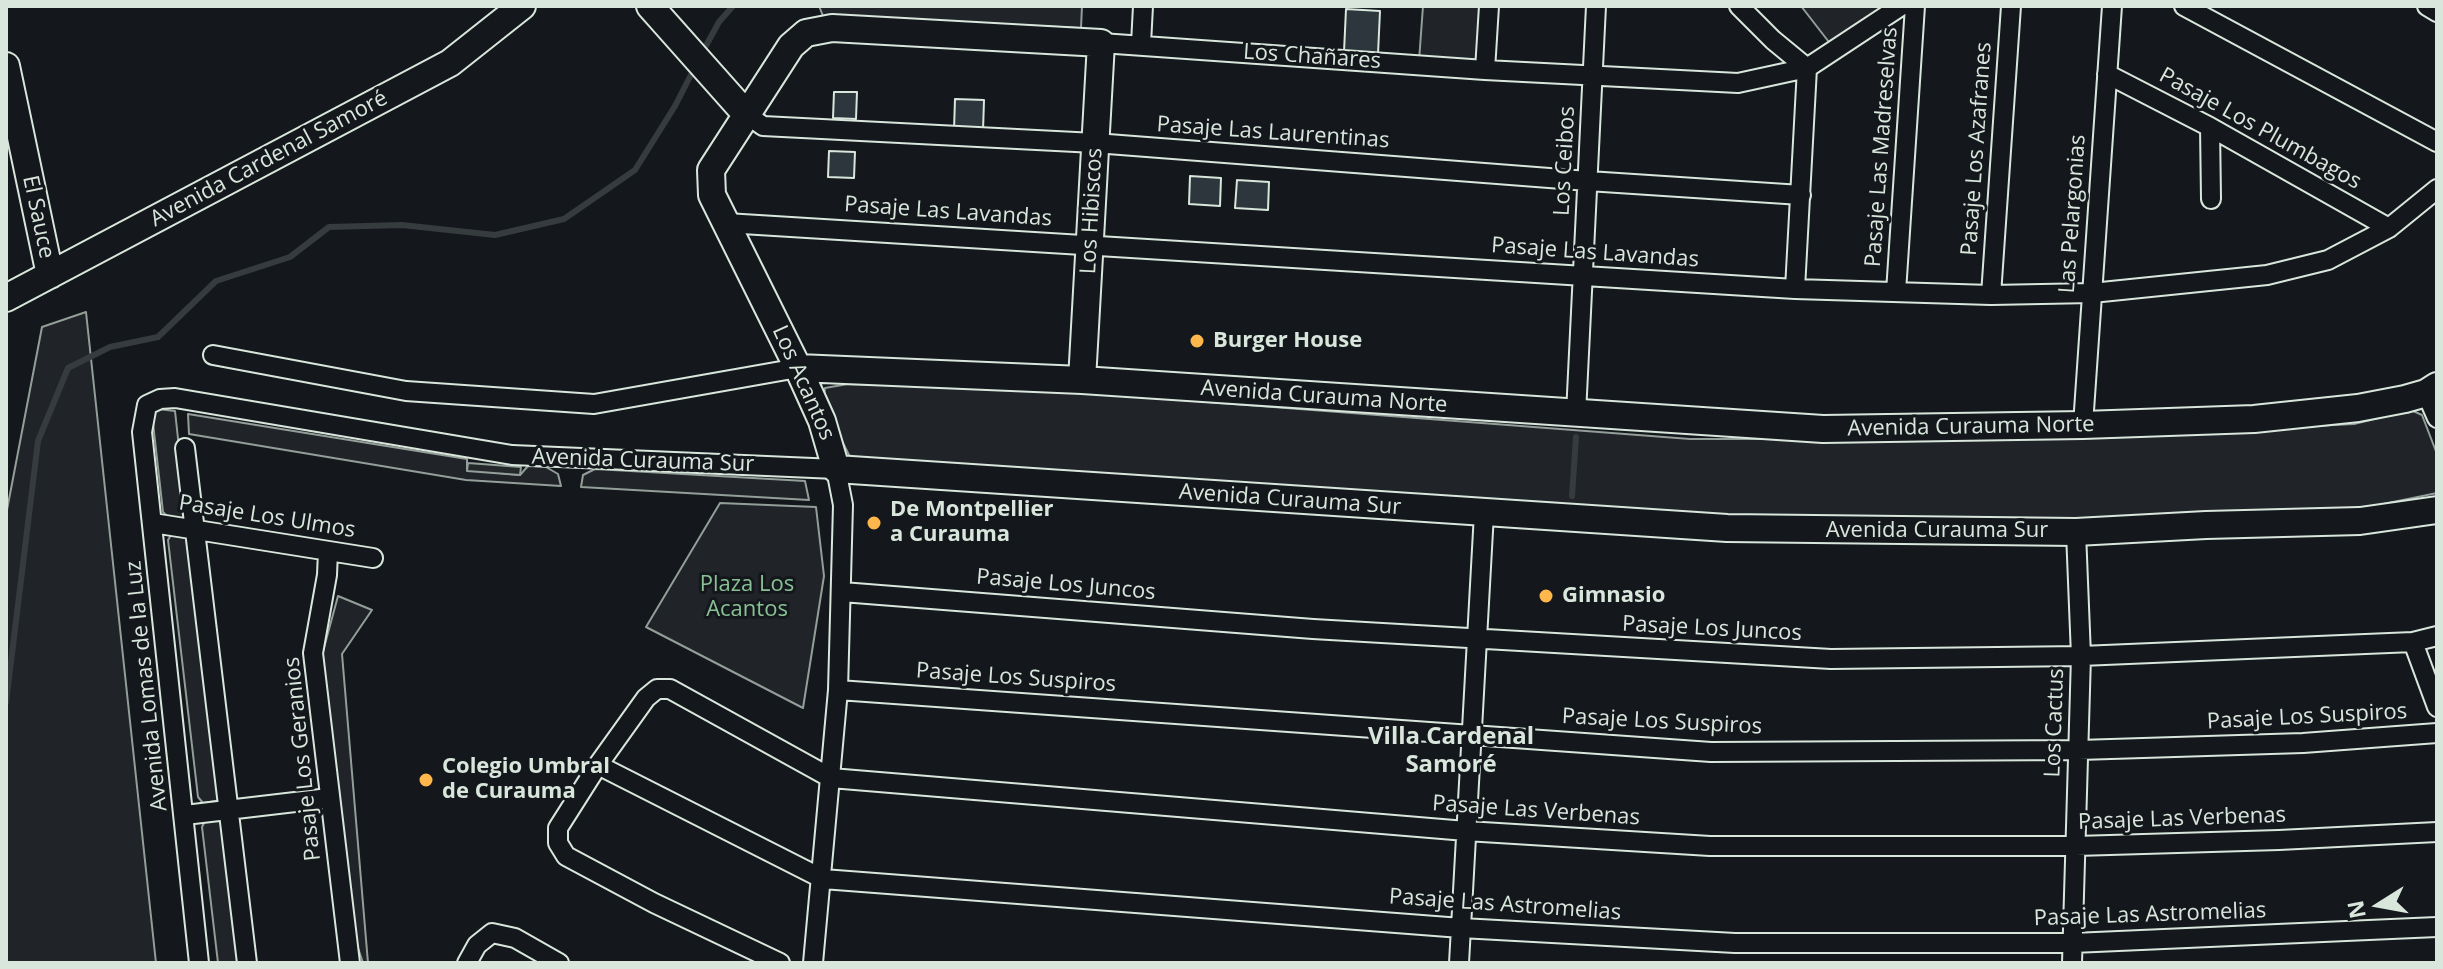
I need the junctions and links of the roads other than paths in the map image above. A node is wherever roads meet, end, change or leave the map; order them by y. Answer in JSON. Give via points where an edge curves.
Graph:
{"nodes":[{"id":1,"x":650,"y":6,"type":"edge"},
{"id":2,"x":1143,"y":6,"type":"edge"},
{"id":3,"x":1489,"y":6,"type":"edge"},
{"id":4,"x":1596,"y":6,"type":"edge"},
{"id":5,"x":1739,"y":6,"type":"edge"},
{"id":6,"x":1901,"y":6,"type":"edge"},
{"id":7,"x":1915,"y":6,"type":"edge"},
{"id":8,"x":2011,"y":6,"type":"edge"},
{"id":9,"x":2112,"y":6,"type":"edge"},
{"id":10,"x":2184,"y":6,"type":"edge"},
{"id":11,"x":2427,"y":6,"type":"edge"},
{"id":12,"x":512,"y":9,"type":"edge"},
{"id":13,"x":2437,"y":12,"type":"edge"},
{"id":14,"x":1101,"y":43,"type":"junction"},
{"id":15,"x":1141,"y":44,"type":"junction"},
{"id":16,"x":6,"y":66,"type":"edge"},
{"id":17,"x":1807,"y":68,"type":"junction"},
{"id":18,"x":1485,"y":70,"type":"junction"},
{"id":19,"x":2107,"y":74,"type":"junction"},
{"id":20,"x":1593,"y":76,"type":"junction"},
{"id":21,"x":746,"y":114,"type":"junction"},
{"id":22,"x":2210,"y":127,"type":"junction"},
{"id":23,"x":2437,"y":142,"type":"edge"},
{"id":24,"x":1095,"y":143,"type":"junction"},
{"id":25,"x":1588,"y":181,"type":"junction"},
{"id":26,"x":2437,"y":189,"type":"edge"},
{"id":27,"x":1801,"y":195,"type":"junction"},
{"id":28,"x":2211,"y":199,"type":"dead end"},
{"id":29,"x":726,"y":223,"type":"junction"},
{"id":30,"x":2389,"y":228,"type":"junction"},
{"id":31,"x":1090,"y":245,"type":"junction"},
{"id":32,"x":50,"y":275,"type":"junction"},
{"id":33,"x":1583,"y":276,"type":"junction"},
{"id":34,"x":1795,"y":289,"type":"junction"},
{"id":35,"x":1896,"y":292,"type":"junction"},
{"id":36,"x":2092,"y":293,"type":"junction"},
{"id":37,"x":1991,"y":295,"type":"junction"},
{"id":38,"x":6,"y":298,"type":"edge"},
{"id":39,"x":213,"y":355,"type":"dead end"},
{"id":40,"x":798,"y":368,"type":"junction"},
{"id":41,"x":1082,"y":380,"type":"junction"},
{"id":42,"x":2432,"y":390,"type":"edge"},
{"id":43,"x":147,"y":405,"type":"joint"},
{"id":44,"x":1576,"y":414,"type":"junction"},
{"id":45,"x":2437,"y":418,"type":"edge"},
{"id":46,"x":2083,"y":425,"type":"junction"},
{"id":47,"x":185,"y":448,"type":"dead end"},
{"id":48,"x":836,"y":469,"type":"junction"},
{"id":49,"x":2437,"y":510,"type":"edge"},
{"id":50,"x":1484,"y":513,"type":"junction"},
{"id":51,"x":153,"y":523,"type":"junction"},
{"id":52,"x":195,"y":530,"type":"junction"},
{"id":53,"x":2076,"y":532,"type":"junction"},
{"id":54,"x":328,"y":551,"type":"junction"},
{"id":55,"x":373,"y":558,"type":"dead end"},
{"id":56,"x":842,"y":592,"type":"junction"},
{"id":57,"x":2437,"y":636,"type":"edge"},
{"id":58,"x":1476,"y":639,"type":"junction"},
{"id":59,"x":2413,"y":642,"type":"junction"},
{"id":60,"x":2081,"y":656,"type":"junction"},
{"id":61,"x":838,"y":690,"type":"junction"},
{"id":62,"x":2437,"y":707,"type":"edge"},
{"id":63,"x":2437,"y":733,"type":"edge"},
{"id":64,"x":1471,"y":735,"type":"junction"},
{"id":65,"x":2079,"y":750,"type":"junction"},
{"id":66,"x":598,"y":765,"type":"junction"},
{"id":67,"x":831,"y":778,"type":"junction"},
{"id":68,"x":329,"y":798,"type":"junction"},
{"id":69,"x":229,"y":810,"type":"junction"},
{"id":70,"x":185,"y":815,"type":"junction"},
{"id":71,"x":1466,"y":831,"type":"junction"},
{"id":72,"x":2437,"y":832,"type":"edge"},
{"id":73,"x":2076,"y":846,"type":"junction"},
{"id":74,"x":823,"y":879,"type":"junction"},
{"id":75,"x":2437,"y":927,"type":"edge"},
{"id":76,"x":1461,"y":928,"type":"junction"},
{"id":77,"x":2073,"y":943,"type":"junction"},
{"id":78,"x":199,"y":963,"type":"edge"},
{"id":79,"x":247,"y":963,"type":"edge"},
{"id":80,"x":350,"y":963,"type":"edge"},
{"id":81,"x":467,"y":963,"type":"edge"},
{"id":82,"x":559,"y":963,"type":"edge"},
{"id":83,"x":780,"y":963,"type":"edge"},
{"id":84,"x":813,"y":963,"type":"edge"},
{"id":85,"x":1459,"y":963,"type":"edge"},
{"id":86,"x":2072,"y":963,"type":"edge"}],
"edges":[{"from":1,"to":21,"type":"street"},
{"from":2,"to":15,"type":"street"},
{"from":3,"to":18,"type":"street"},
{"from":4,"to":20,"type":"street","name":"Los Ceibos"},
{"from":5,"to":17,"type":"street"},
{"from":6,"to":17,"type":"street","name":"Los Chañares"},
{"from":7,"to":35,"type":"street","name":"Pasaje Las Madreselvas"},
{"from":8,"to":37,"type":"street","name":"Pasaje Los Azafranes"},
{"from":9,"to":19,"type":"street","name":"Las Pelargonias"},
{"from":10,"to":23,"type":"street"},
{"from":11,"to":13,"type":"street"},
{"from":12,"to":32,"type":"street","name":"Avenida Cardenal Samoré","via":[[450,63]]},
{"from":14,"to":15,"type":"street","name":"Los Chañares"},
{"from":14,"to":21,"type":"street","name":"Los Chañares","via":[[832,28],[806,33],[791,46]]},
{"from":14,"to":24,"type":"street","name":"Los Hibiscos"},
{"from":15,"to":18,"type":"street","name":"Los Chañares"},
{"from":16,"to":32,"type":"street","name":"El Sauce"},
{"from":17,"to":20,"type":"street","name":"Los Chañares","via":[[1738,83]]},
{"from":17,"to":27,"type":"street"},
{"from":18,"to":20,"type":"street","name":"Los Chañares"},
{"from":19,"to":22,"type":"street","name":"Pasaje Los Plumbagos"},
{"from":19,"to":36,"type":"street","name":"Las Pelargonias"},
{"from":20,"to":25,"type":"street","name":"Los Ceibos"},
{"from":21,"to":24,"type":"street","name":"Pasaje Las Laurentinas","via":[[763,126]]},
{"from":21,"to":29,"type":"street","name":"Los Acantos","via":[[711,170],[712,195]]},
{"from":22,"to":28,"type":"street"},
{"from":22,"to":30,"type":"street","name":"Pasaje Los Plumbagos"},
{"from":24,"to":25,"type":"street","name":"Pasaje Las Laurentinas"},
{"from":24,"to":31,"type":"street","name":"Los Hibiscos"},
{"from":25,"to":27,"type":"street","name":"Pasaje Las Laurentinas"},
{"from":25,"to":33,"type":"street","name":"Los Ceibos"},
{"from":26,"to":30,"type":"street","name":"Pasaje Las Lavandas"},
{"from":27,"to":34,"type":"street"},
{"from":29,"to":31,"type":"street","name":"Pasaje Las Lavandas"},
{"from":29,"to":40,"type":"street","name":"Los Acantos"},
{"from":30,"to":36,"type":"street","name":"Pasaje Las Lavandas","via":[[2328,260],[2267,275]]},
{"from":31,"to":33,"type":"street","name":"Pasaje Las Lavandas"},
{"from":31,"to":41,"type":"street","name":"Los Hibiscos"},
{"from":32,"to":38,"type":"street","name":"Avenida Cardenal Samoré"},
{"from":33,"to":34,"type":"street","name":"Pasaje Las Lavandas"},
{"from":33,"to":44,"type":"street","name":"Los Ceibos"},
{"from":34,"to":35,"type":"street","name":"Pasaje Las Lavandas"},
{"from":35,"to":37,"type":"street","name":"Pasaje Las Lavandas"},
{"from":36,"to":37,"type":"street","name":"Pasaje Las Lavandas"},
{"from":36,"to":46,"type":"street","name":"Las Pelargonias"},
{"from":39,"to":40,"type":"street","name":"Avenida Curauma Norte","via":[[406,391],[594,404]]},
{"from":40,"to":41,"type":"street","name":"Avenida Curauma Norte"},
{"from":40,"to":48,"type":"street","name":"Los Acantos"},
{"from":41,"to":44,"type":"street","name":"Avenida Curauma Norte"},
{"from":42,"to":45,"type":"street"},
{"from":42,"to":46,"type":"street","name":"Avenida Curauma Norte","via":[[2358,408],[2254,419]]},
{"from":43,"to":48,"type":"street","name":"Avenida Curauma Sur","via":[[175,398],[512,455]]},
{"from":43,"to":51,"type":"street","name":"Avenida Lomas de la Luz","via":[[142,432]]},
{"from":44,"to":46,"type":"street","name":"Avenida Curauma Norte","via":[[1823,429]]},
{"from":47,"to":52,"type":"street"},
{"from":48,"to":50,"type":"street","name":"Avenida Curauma Sur"},
{"from":48,"to":56,"type":"street","name":"Los Acantos","via":[[843,505]]},
{"from":49,"to":53,"type":"street","name":"Avenida Curauma Sur","via":[[2360,521]]},
{"from":50,"to":53,"type":"street","name":"Avenida Curauma Sur","via":[[1727,528]]},
{"from":50,"to":58,"type":"street"},
{"from":51,"to":52,"type":"street","name":"Pasaje Los Ulmos"},
{"from":51,"to":70,"type":"street","name":"Avenida Lomas de la Luz"},
{"from":52,"to":54,"type":"street","name":"Pasaje Los Ulmos"},
{"from":52,"to":69,"type":"street"},
{"from":53,"to":60,"type":"street","name":"Los Cactus"},
{"from":54,"to":55,"type":"street","name":"Pasaje Los Ulmos"},
{"from":54,"to":68,"type":"street","name":"Pasaje Los Geranios","via":[[313,653]]},
{"from":56,"to":58,"type":"street","name":"Pasaje Los Juncos"},
{"from":56,"to":61,"type":"street","name":"Los Acantos"},
{"from":57,"to":59,"type":"street","name":"Pasaje Los Juncos"},
{"from":58,"to":60,"type":"street","name":"Pasaje Los Juncos","via":[[1831,659]]},
{"from":58,"to":64,"type":"street"},
{"from":59,"to":60,"type":"street","name":"Pasaje Los Juncos"},
{"from":59,"to":62,"type":"street"},
{"from":60,"to":65,"type":"street","name":"Los Cactus"},
{"from":61,"to":64,"type":"street","name":"Pasaje Los Suspiros"},
{"from":61,"to":67,"type":"street","name":"Los Acantos"},
{"from":63,"to":65,"type":"street","name":"Pasaje Los Suspiros"},
{"from":64,"to":65,"type":"street","name":"Pasaje Los Suspiros","via":[[1711,752]]},
{"from":64,"to":71,"type":"street"},
{"from":65,"to":73,"type":"street","name":"Los Cactus"},
{"from":66,"to":67,"type":"street","name":"Pasaje Las Verbenas","via":[[646,698],[657,689],[670,689]]},
{"from":66,"to":74,"type":"street","name":"Pasaje Las Astromelias"},
{"from":66,"to":83,"type":"street","via":[[558,828],[558,843],[566,856]]},
{"from":67,"to":71,"type":"street","name":"Pasaje Las Verbenas"},
{"from":67,"to":74,"type":"street","name":"Los Acantos"},
{"from":68,"to":69,"type":"street"},
{"from":68,"to":80,"type":"street","name":"Pasaje Los Geranios"},
{"from":69,"to":70,"type":"street"},
{"from":69,"to":79,"type":"street"},
{"from":70,"to":78,"type":"street","name":"Avenida Lomas de la Luz"},
{"from":71,"to":73,"type":"street","name":"Pasaje Las Verbenas","via":[[1710,846]]},
{"from":71,"to":76,"type":"street"},
{"from":72,"to":73,"type":"street","name":"Pasaje Las Verbenas"},
{"from":73,"to":77,"type":"street","name":"Los Cactus"},
{"from":74,"to":76,"type":"street","name":"Pasaje Las Astromelias"},
{"from":74,"to":84,"type":"street","name":"Los Acantos"},
{"from":75,"to":77,"type":"street","name":"Pasaje Las Astromelias"},
{"from":76,"to":77,"type":"street","name":"Pasaje Las Astromelias","via":[[1735,943]]},
{"from":76,"to":85,"type":"street"},
{"from":77,"to":86,"type":"street","name":"Los Cactus"},
{"from":81,"to":82,"type":"street","via":[[492,933],[515,938]]}]}
